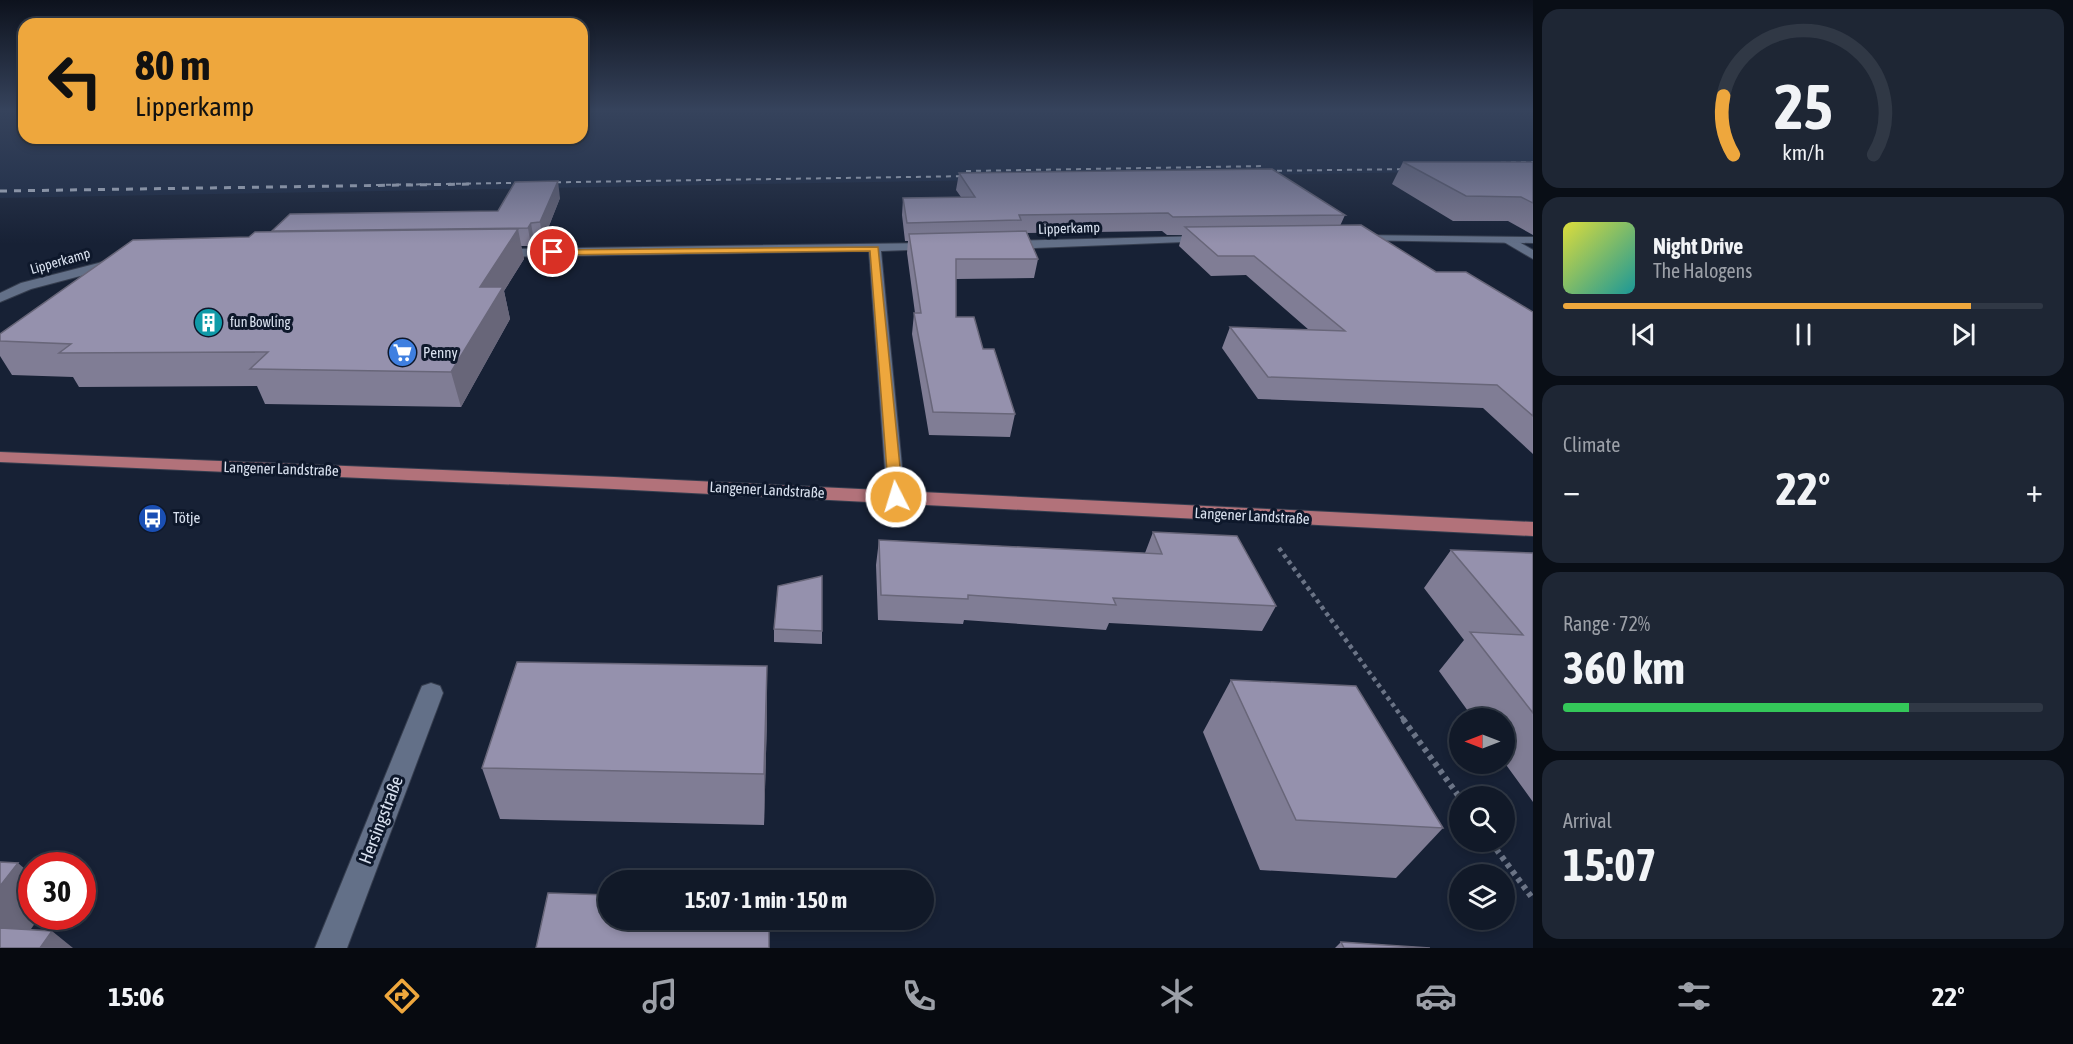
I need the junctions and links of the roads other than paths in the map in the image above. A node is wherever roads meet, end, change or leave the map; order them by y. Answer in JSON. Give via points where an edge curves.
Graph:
{"nodes":[{"id":1,"x":1345,"y":238,"type":"edge"},
{"id":2,"x":1217,"y":239,"type":"edge"},
{"id":3,"x":1508,"y":240,"type":"junction"},
{"id":4,"x":1533,"y":240,"type":"edge"},
{"id":5,"x":993,"y":245,"type":"edge"},
{"id":6,"x":945,"y":246,"type":"edge"},
{"id":7,"x":875,"y":248,"type":"junction"},
{"id":8,"x":491,"y":253,"type":"edge"},
{"id":9,"x":1533,"y":255,"type":"edge"},
{"id":10,"x":135,"y":258,"type":"edge"},
{"id":11,"x":0,"y":298,"type":"edge"},
{"id":12,"x":0,"y":457,"type":"edge"},
{"id":13,"x":896,"y":497,"type":"junction"},
{"id":14,"x":1533,"y":529,"type":"edge"},
{"id":15,"x":431,"y":693,"type":"dead end"},
{"id":16,"x":331,"y":948,"type":"edge"}],
"edges":[{"from":1,"to":3,"type":"street"},
{"from":2,"to":5,"type":"street","name":"Lipperkamp"},
{"from":3,"to":4,"type":"street"},
{"from":3,"to":9,"type":"street"},
{"from":6,"to":7,"type":"street"},
{"from":7,"to":8,"type":"street"},
{"from":7,"to":13,"type":"street"},
{"from":10,"to":11,"type":"street","name":"Lipperkamp","via":[[26,286]]},
{"from":12,"to":13,"type":"main road","name":"Langener Landstraße"},
{"from":13,"to":14,"type":"main road","name":"Langener Landstraße"},
{"from":15,"to":16,"type":"street","name":"Hersingstraße"}]}
